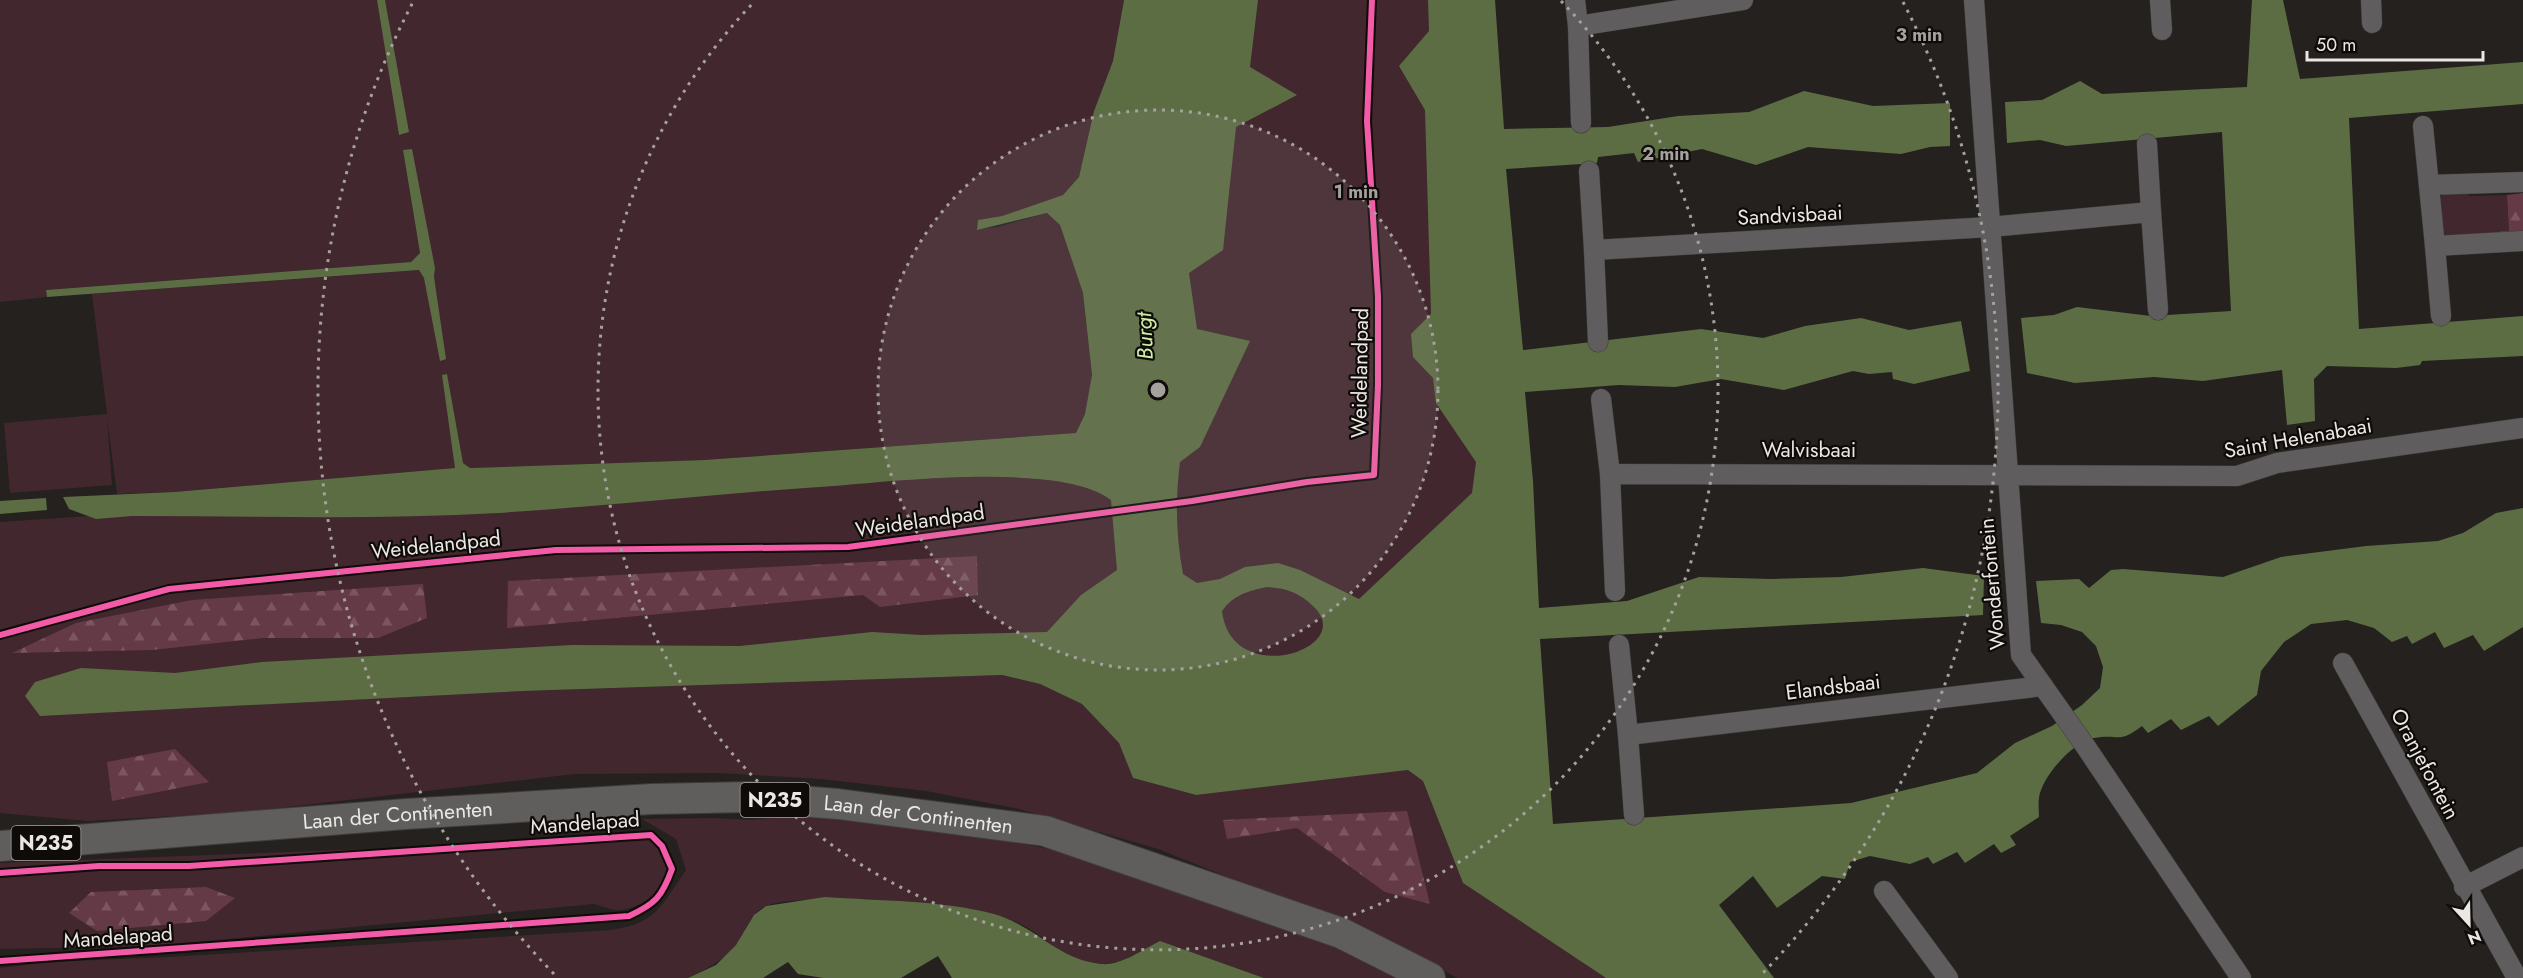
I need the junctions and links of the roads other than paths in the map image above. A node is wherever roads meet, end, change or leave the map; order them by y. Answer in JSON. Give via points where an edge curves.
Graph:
{"nodes":[{"id":1,"x":1575,"y":0,"type":"edge"},
{"id":2,"x":1743,"y":0,"type":"edge"},
{"id":3,"x":1974,"y":0,"type":"edge"},
{"id":4,"x":2160,"y":0,"type":"edge"},
{"id":5,"x":2371,"y":0,"type":"edge"},
{"id":6,"x":2372,"y":23,"type":"dead end"},
{"id":7,"x":1578,"y":26,"type":"junction"},
{"id":8,"x":2162,"y":30,"type":"dead end"},
{"id":9,"x":1581,"y":123,"type":"dead end"},
{"id":10,"x":2423,"y":126,"type":"dead end"},
{"id":11,"x":2147,"y":144,"type":"dead end"},
{"id":12,"x":1589,"y":171,"type":"dead end"},
{"id":13,"x":2523,"y":182,"type":"edge"},
{"id":14,"x":2429,"y":184,"type":"junction"},
{"id":15,"x":2151,"y":212,"type":"junction"},
{"id":16,"x":1990,"y":227,"type":"junction"},
{"id":17,"x":2523,"y":241,"type":"edge"},
{"id":18,"x":2435,"y":246,"type":"junction"},
{"id":19,"x":1594,"y":250,"type":"junction"},
{"id":20,"x":2158,"y":310,"type":"dead end"},
{"id":21,"x":2441,"y":316,"type":"dead end"},
{"id":22,"x":1598,"y":342,"type":"dead end"},
{"id":23,"x":1601,"y":399,"type":"dead end"},
{"id":24,"x":2523,"y":428,"type":"edge"},
{"id":25,"x":1610,"y":474,"type":"junction"},
{"id":26,"x":2007,"y":474,"type":"junction"},
{"id":27,"x":1615,"y":591,"type":"dead end"},
{"id":28,"x":1619,"y":645,"type":"dead end"},
{"id":29,"x":2343,"y":663,"type":"dead end"},
{"id":30,"x":2043,"y":686,"type":"junction"},
{"id":31,"x":1628,"y":735,"type":"junction"},
{"id":32,"x":1634,"y":815,"type":"dead end"},
{"id":33,"x":0,"y":846,"type":"edge"},
{"id":34,"x":2523,"y":857,"type":"edge"},
{"id":35,"x":2464,"y":887,"type":"junction"},
{"id":36,"x":1884,"y":891,"type":"dead end"},
{"id":37,"x":1430,"y":978,"type":"edge"},
{"id":38,"x":1948,"y":978,"type":"edge"},
{"id":39,"x":2241,"y":978,"type":"edge"},
{"id":40,"x":2517,"y":978,"type":"edge"}],
"edges":[{"from":1,"to":7,"type":"street"},
{"from":2,"to":7,"type":"street"},
{"from":3,"to":16,"type":"street","name":"Wonderfontein"},
{"from":4,"to":8,"type":"street"},
{"from":5,"to":6,"type":"street"},
{"from":7,"to":9,"type":"street"},
{"from":10,"to":14,"type":"street"},
{"from":11,"to":15,"type":"street"},
{"from":12,"to":19,"type":"street"},
{"from":13,"to":14,"type":"street"},
{"from":14,"to":18,"type":"street"},
{"from":15,"to":16,"type":"street"},
{"from":15,"to":20,"type":"street"},
{"from":16,"to":19,"type":"street","name":"Sandvisbaai"},
{"from":16,"to":26,"type":"street","name":"Wonderfontein"},
{"from":17,"to":18,"type":"street"},
{"from":18,"to":21,"type":"street"},
{"from":19,"to":22,"type":"street"},
{"from":23,"to":25,"type":"street"},
{"from":24,"to":26,"type":"street","name":"Saint Helenabaai","via":[[2277,464],[2237,476]]},
{"from":25,"to":26,"type":"street","name":"Walvisbaai"},
{"from":25,"to":27,"type":"street"},
{"from":26,"to":30,"type":"street","name":"Wonderfontein","via":[[2021,655]]},
{"from":28,"to":31,"type":"street"},
{"from":29,"to":35,"type":"street","name":"Oranjefontein"},
{"from":30,"to":31,"type":"street","name":"Elandsbaai"},
{"from":30,"to":39,"type":"street","name":"Wonderfontein"},
{"from":31,"to":32,"type":"street"},
{"from":33,"to":37,"type":"main road","name":"Laan der Continenten","number":"N235","via":[[652,799],[748,797],[838,804],[1045,831],[1341,933]]},
{"from":34,"to":35,"type":"street"},
{"from":35,"to":40,"type":"street","name":"Oranjefontein"},
{"from":36,"to":38,"type":"street"}]}
